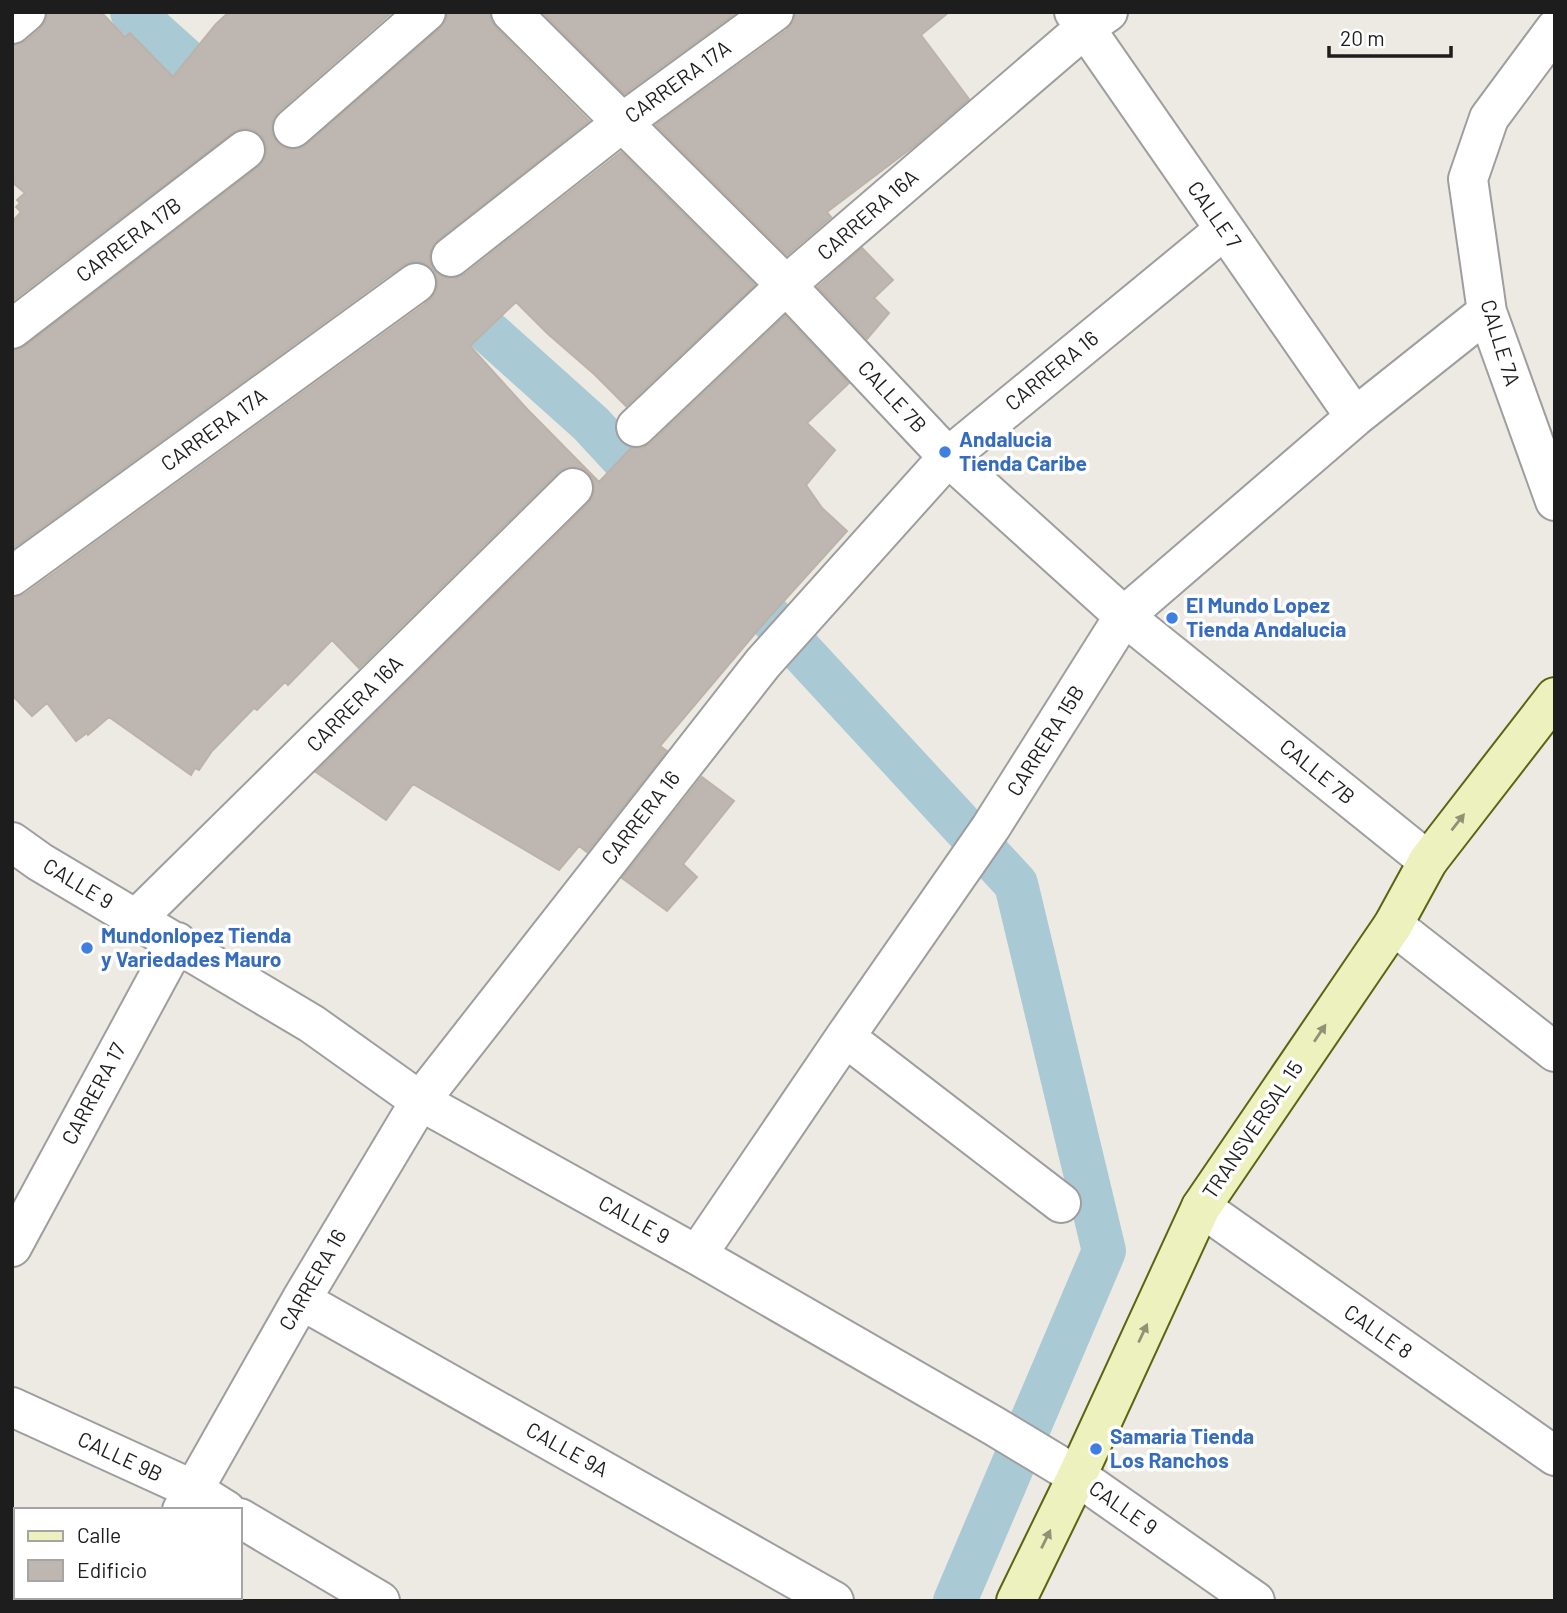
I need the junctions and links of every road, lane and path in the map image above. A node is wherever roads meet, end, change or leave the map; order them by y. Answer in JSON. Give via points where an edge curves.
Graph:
{"nodes":[{"id":1,"x":26,"y":12,"type":"edge"},
{"id":2,"x":426,"y":12,"type":"edge"},
{"id":3,"x":511,"y":12,"type":"edge"},
{"id":4,"x":774,"y":12,"type":"edge"},
{"id":5,"x":1089,"y":17,"type":"edge"},
{"id":6,"x":12,"y":24,"type":"edge"},
{"id":7,"x":1555,"y":29,"type":"edge"},
{"id":8,"x":623,"y":121,"type":"junction"},
{"id":9,"x":293,"y":128,"type":"dead end"},
{"id":10,"x":246,"y":150,"type":"dead end"},
{"id":11,"x":1223,"y":230,"type":"junction"},
{"id":12,"x":451,"y":257,"type":"dead end"},
{"id":13,"x":415,"y":284,"type":"dead end"},
{"id":14,"x":786,"y":285,"type":"junction"},
{"id":15,"x":1487,"y":312,"type":"junction"},
{"id":16,"x":12,"y":329,"type":"edge"},
{"id":17,"x":1355,"y":416,"type":"junction"},
{"id":18,"x":636,"y":427,"type":"dead end"},
{"id":19,"x":948,"y":457,"type":"junction"},
{"id":20,"x":573,"y":488,"type":"dead end"},
{"id":21,"x":1555,"y":502,"type":"edge"},
{"id":22,"x":12,"y":576,"type":"edge"},
{"id":23,"x":1124,"y":616,"type":"junction"},
{"id":24,"x":1555,"y":697,"type":"edge"},
{"id":25,"x":12,"y":842,"type":"edge"},
{"id":26,"x":1428,"y":861,"type":"junction"},
{"id":27,"x":136,"y":919,"type":"junction"},
{"id":28,"x":1392,"y":925,"type":"junction"},
{"id":29,"x":177,"y":942,"type":"junction"},
{"id":30,"x":845,"y":1037,"type":"junction"},
{"id":31,"x":1555,"y":1052,"type":"edge"},
{"id":32,"x":420,"y":1101,"type":"junction"},
{"id":33,"x":1061,"y":1203,"type":"dead end"},
{"id":34,"x":1201,"y":1208,"type":"junction"},
{"id":35,"x":12,"y":1247,"type":"edge"},
{"id":36,"x":697,"y":1255,"type":"junction"},
{"id":37,"x":300,"y":1300,"type":"junction"},
{"id":38,"x":12,"y":1407,"type":"edge"},
{"id":39,"x":1555,"y":1456,"type":"edge"},
{"id":40,"x":1063,"y":1468,"type":"junction"},
{"id":41,"x":188,"y":1500,"type":"edge"},
{"id":42,"x":218,"y":1508,"type":"edge"},
{"id":43,"x":242,"y":1519,"type":"edge"},
{"id":44,"x":380,"y":1601,"type":"edge"},
{"id":45,"x":834,"y":1601,"type":"edge"},
{"id":46,"x":1016,"y":1601,"type":"edge"},
{"id":47,"x":1255,"y":1601,"type":"edge"}],
"edges":[{"from":1,"to":6,"type":"street"},
{"from":2,"to":9,"type":"street"},
{"from":3,"to":8,"type":"street","name":"CALLE 7B"},
{"from":4,"to":8,"type":"street","name":"CARRERA 17A"},
{"from":5,"to":11,"type":"street","name":"CALLE 7"},
{"from":5,"to":14,"type":"street","name":"CARRERA 16A"},
{"from":7,"to":15,"type":"street","name":"CALLE 7A","via":[[1489,118],[1468,179]]},
{"from":8,"to":12,"type":"street","name":"CARRERA 17A"},
{"from":8,"to":14,"type":"street","name":"CALLE 7B"},
{"from":10,"to":16,"type":"street","name":"CARRERA 17B"},
{"from":11,"to":17,"type":"street","name":"CALLE 7"},
{"from":11,"to":19,"type":"street","name":"CARRERA 16"},
{"from":13,"to":22,"type":"street","name":"CARRERA 17A"},
{"from":14,"to":18,"type":"street","name":"CARRERA 16A"},
{"from":14,"to":19,"type":"street","name":"CALLE 7B"},
{"from":15,"to":17,"type":"street","name":"CARRERA 15B"},
{"from":15,"to":21,"type":"street","name":"CALLE 7A"},
{"from":17,"to":23,"type":"street","name":"CARRERA 15B"},
{"from":19,"to":23,"type":"street","name":"CALLE 7B"},
{"from":19,"to":32,"type":"street","name":"CARRERA 16","via":[[763,663]]},
{"from":20,"to":27,"type":"street","name":"CARRERA 16A"},
{"from":23,"to":26,"type":"street","name":"CALLE 7B"},
{"from":23,"to":30,"type":"street","name":"CARRERA 15B","via":[[992,827]]},
{"from":26,"to":24,"type":"street","name":"TRANSVERSAL 15","one_way":true},
{"from":25,"to":27,"type":"street","name":"CALLE 9"},
{"from":26,"to":28,"type":"street","name":"TRANSVERSAL 15"},
{"from":27,"to":29,"type":"street","name":"CALLE 9"},
{"from":28,"to":31,"type":"street"},
{"from":34,"to":28,"type":"street","name":"TRANSVERSAL 15","one_way":true},
{"from":29,"to":32,"type":"street","name":"CALLE 9","via":[[312,1024]]},
{"from":29,"to":35,"type":"street","name":"CARRERA 17"},
{"from":30,"to":33,"type":"street"},
{"from":30,"to":36,"type":"street","name":"CARRERA 15B"},
{"from":32,"to":36,"type":"street","name":"CALLE 9"},
{"from":32,"to":37,"type":"street","name":"CARRERA 16"},
{"from":34,"to":39,"type":"street","name":"CALLE 8"},
{"from":40,"to":34,"type":"street","name":"TRANSVERSAL 15","one_way":true},
{"from":36,"to":40,"type":"street","name":"CALLE 9"},
{"from":37,"to":41,"type":"street","name":"CARRERA 16"},
{"from":37,"to":45,"type":"street","name":"CALLE 9A"},
{"from":38,"to":41,"type":"street","name":"CALLE 9B"},
{"from":46,"to":40,"type":"street","name":"TRANSVERSAL 15","one_way":true},
{"from":40,"to":47,"type":"street","name":"CALLE 9"},
{"from":41,"to":42,"type":"street","name":"CALLE 9B"},
{"from":43,"to":44,"type":"street"}]}
